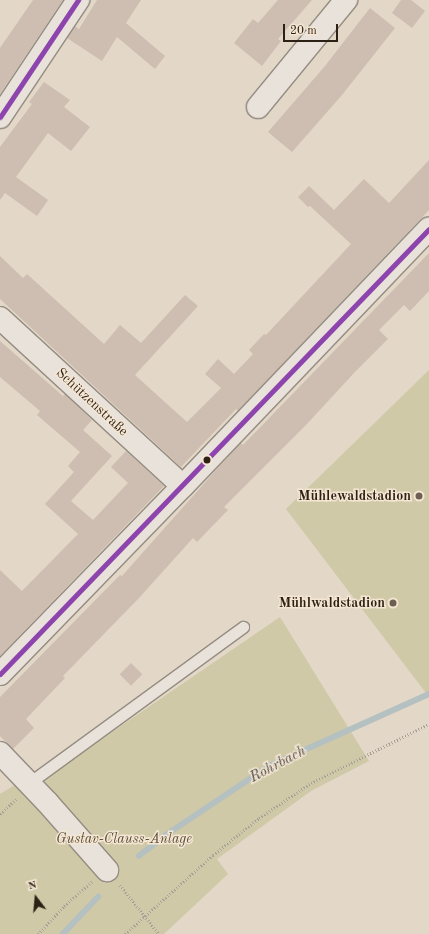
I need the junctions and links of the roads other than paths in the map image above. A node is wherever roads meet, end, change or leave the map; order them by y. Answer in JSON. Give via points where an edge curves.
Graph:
{"nodes":[{"id":1,"x":78,"y":0,"type":"edge"},
{"id":2,"x":346,"y":0,"type":"edge"},
{"id":3,"x":258,"y":107,"type":"dead end"},
{"id":4,"x":0,"y":117,"type":"edge"},
{"id":5,"x":429,"y":229,"type":"edge"},
{"id":6,"x":0,"y":318,"type":"edge"},
{"id":7,"x":183,"y":486,"type":"junction"},
{"id":8,"x":243,"y":627,"type":"dead end"},
{"id":9,"x":0,"y":674,"type":"edge"},
{"id":10,"x":0,"y":753,"type":"edge"},
{"id":11,"x":29,"y":783,"type":"junction"},
{"id":12,"x":107,"y":870,"type":"road end"}],
"edges":[{"from":1,"to":4,"type":"street"},
{"from":2,"to":3,"type":"street"},
{"from":5,"to":7,"type":"street"},
{"from":6,"to":7,"type":"street","name":"Schützenstraße"},
{"from":7,"to":9,"type":"street"},
{"from":8,"to":11,"type":"lane"},
{"from":10,"to":11,"type":"street"},
{"from":11,"to":12,"type":"street"}]}
